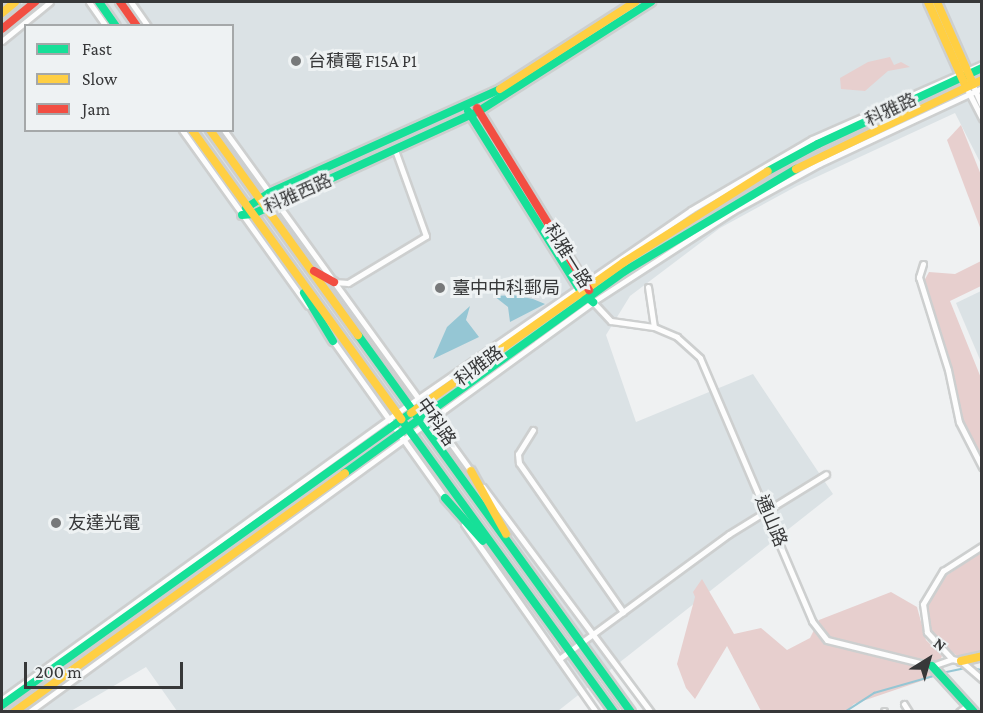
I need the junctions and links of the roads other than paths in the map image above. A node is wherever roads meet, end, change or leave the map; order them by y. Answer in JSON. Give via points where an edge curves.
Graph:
{"nodes":[{"id":1,"x":15,"y":2,"type":"edge"},
{"id":2,"x":35,"y":2,"type":"edge"},
{"id":3,"x":50,"y":2,"type":"edge"},
{"id":4,"x":89,"y":2,"type":"edge"},
{"id":5,"x":99,"y":2,"type":"edge"},
{"id":6,"x":120,"y":2,"type":"edge"},
{"id":7,"x":131,"y":2,"type":"edge"},
{"id":8,"x":635,"y":2,"type":"edge"},
{"id":9,"x":651,"y":2,"type":"edge"},
{"id":10,"x":928,"y":2,"type":"edge"},
{"id":11,"x":937,"y":2,"type":"edge"},
{"id":12,"x":2,"y":13,"type":"edge"},
{"id":13,"x":105,"y":24,"type":"edge"},
{"id":14,"x":115,"y":24,"type":"edge"},
{"id":15,"x":136,"y":24,"type":"edge"},
{"id":16,"x":147,"y":24,"type":"edge"},
{"id":17,"x":2,"y":29,"type":"edge"},
{"id":18,"x":2,"y":41,"type":"edge"},
{"id":19,"x":981,"y":64,"type":"edge"},
{"id":20,"x":981,"y":68,"type":"edge"},
{"id":21,"x":964,"y":73,"type":"junction"},
{"id":22,"x":981,"y":80,"type":"edge"},
{"id":23,"x":981,"y":88,"type":"edge"},
{"id":24,"x":970,"y":89,"type":"junction"},
{"id":25,"x":474,"y":103,"type":"junction"},
{"id":26,"x":981,"y":106,"type":"edge"},
{"id":27,"x":465,"y":107,"type":"junction"},
{"id":28,"x":479,"y":111,"type":"junction"},
{"id":29,"x":470,"y":116,"type":"junction"},
{"id":30,"x":981,"y":118,"type":"edge"},
{"id":31,"x":183,"y":132,"type":"edge"},
{"id":32,"x":193,"y":132,"type":"edge"},
{"id":33,"x":211,"y":132,"type":"edge"},
{"id":34,"x":225,"y":132,"type":"edge"},
{"id":35,"x":395,"y":150,"type":"junction"},
{"id":36,"x":269,"y":193,"type":"junction"},
{"id":37,"x":258,"y":199,"type":"junction"},
{"id":38,"x":277,"y":203,"type":"junction"},
{"id":39,"x":248,"y":205,"type":"junction"},
{"id":40,"x":266,"y":209,"type":"junction"},
{"id":41,"x":253,"y":214,"type":"junction"},
{"id":42,"x":242,"y":215,"type":"junction"},
{"id":43,"x":280,"y":254,"type":"junction"},
{"id":44,"x":923,"y":264,"type":"dead end"},
{"id":45,"x":309,"y":267,"type":"junction"},
{"id":46,"x":334,"y":282,"type":"junction"},
{"id":47,"x":648,"y":287,"type":"dead end"},
{"id":48,"x":586,"y":292,"type":"junction"},
{"id":49,"x":654,"y":327,"type":"junction"},
{"id":50,"x":333,"y":341,"type":"junction"},
{"id":51,"x":419,"y":398,"type":"junction"},
{"id":52,"x":407,"y":406,"type":"junction"},
{"id":53,"x":429,"y":412,"type":"junction"},
{"id":54,"x":396,"y":414,"type":"junction"},
{"id":55,"x":389,"y":419,"type":"junction"},
{"id":56,"x":417,"y":421,"type":"junction"},
{"id":57,"x":533,"y":430,"type":"dead end"},
{"id":58,"x":403,"y":431,"type":"junction"},
{"id":59,"x":981,"y":467,"type":"edge"},
{"id":60,"x":471,"y":471,"type":"junction"},
{"id":61,"x":826,"y":474,"type":"dead end"},
{"id":62,"x":445,"y":498,"type":"junction"},
{"id":63,"x":766,"y":509,"type":"junction"},
{"id":64,"x":981,"y":546,"type":"edge"},
{"id":65,"x":520,"y":559,"type":"junction"},
{"id":66,"x":518,"y":581,"type":"junction"},
{"id":67,"x":623,"y":612,"type":"junction"},
{"id":68,"x":593,"y":635,"type":"junction"},
{"id":69,"x":583,"y":642,"type":"junction"},
{"id":70,"x":572,"y":651,"type":"junction"},
{"id":71,"x":981,"y":656,"type":"edge"},
{"id":72,"x":559,"y":659,"type":"junction"},
{"id":73,"x":963,"y":664,"type":"junction"},
{"id":74,"x":937,"y":671,"type":"junction"},
{"id":75,"x":981,"y":679,"type":"edge"},
{"id":76,"x":2,"y":699,"type":"edge"},
{"id":77,"x":904,"y":704,"type":"dead end"},
{"id":78,"x":2,"y":705,"type":"edge"},
{"id":79,"x":971,"y":708,"type":"edge"},
{"id":80,"x":14,"y":711,"type":"edge"},
{"id":81,"x":29,"y":711,"type":"edge"},
{"id":82,"x":596,"y":711,"type":"edge"},
{"id":83,"x":614,"y":711,"type":"edge"},
{"id":84,"x":631,"y":711,"type":"edge"},
{"id":85,"x":651,"y":711,"type":"edge"},
{"id":86,"x":909,"y":711,"type":"edge"},
{"id":87,"x":959,"y":711,"type":"edge"}],
"edges":[{"from":1,"to":12,"type":"street"},
{"from":2,"to":17,"type":"street"},
{"from":3,"to":18,"type":"street"},
{"from":4,"to":13,"type":"street"},
{"from":5,"to":14,"type":"street"},
{"from":6,"to":15,"type":"street"},
{"from":7,"to":16,"type":"street"},
{"from":8,"to":25,"type":"street","name":"科雅西路"},
{"from":9,"to":28,"type":"street","name":"科雅西路"},
{"from":10,"to":21,"type":"street"},
{"from":11,"to":21,"type":"street"},
{"from":19,"to":21,"type":"street","name":"科雅路"},
{"from":20,"to":21,"type":"street","name":"科雅路"},
{"from":21,"to":24,"type":"street"},
{"from":21,"to":48,"type":"street","name":"科雅路","via":[[818,144],[735,190]]},
{"from":22,"to":24,"type":"street","name":"科雅路"},
{"from":23,"to":24,"type":"street","name":"科雅路"},
{"from":24,"to":26,"type":"street"},
{"from":24,"to":30,"type":"street"},
{"from":24,"to":48,"type":"street","name":"科雅路","via":[[740,198]]},
{"from":25,"to":27,"type":"street","name":"科雅西路"},
{"from":25,"to":28,"type":"street","name":"科雅一路"},
{"from":27,"to":29,"type":"street","name":"科雅一路"},
{"from":27,"to":36,"type":"street","name":"科雅西路"},
{"from":28,"to":29,"type":"street","name":"科雅西路"},
{"from":28,"to":48,"type":"street","name":"科雅一路"},
{"from":29,"to":35,"type":"street","name":"科雅西路"},
{"from":29,"to":48,"type":"street","name":"科雅一路"},
{"from":31,"to":42,"type":"street","name":"中科路"},
{"from":32,"to":39,"type":"street","name":"中科路"},
{"from":33,"to":37,"type":"street","name":"中科路"},
{"from":34,"to":36,"type":"street","name":"中科路"},
{"from":35,"to":38,"type":"street","name":"科雅西路"},
{"from":35,"to":46,"type":"street","via":[[426,236],[348,283]]},
{"from":36,"to":37,"type":"street","name":"科雅西路"},
{"from":36,"to":38,"type":"street","name":"中科路"},
{"from":37,"to":39,"type":"street","name":"科雅西路"},
{"from":37,"to":40,"type":"street","name":"中科路"},
{"from":38,"to":40,"type":"street","name":"科雅西路"},
{"from":38,"to":46,"type":"street","name":"中科路"},
{"from":39,"to":41,"type":"street","name":"中科路"},
{"from":39,"to":42,"type":"street","name":"科雅西路"},
{"from":40,"to":41,"type":"street","name":"科雅西路"},
{"from":40,"to":45,"type":"street","name":"中科路"},
{"from":41,"to":42,"type":"street","name":"科雅西路"},
{"from":41,"to":43,"type":"street","name":"中科路"},
{"from":42,"to":50,"type":"street","name":"中科路"},
{"from":43,"to":50,"type":"street"},
{"from":43,"to":54,"type":"street","name":"中科路"},
{"from":44,"to":59,"type":"street","via":[[919,277],[948,370],[959,422]]},
{"from":45,"to":46,"type":"street"},
{"from":45,"to":52,"type":"street","name":"中科路"},
{"from":46,"to":51,"type":"street","name":"中科路"},
{"from":47,"to":49,"type":"street"},
{"from":48,"to":49,"type":"street","name":"通山路","via":[[611,321]]},
{"from":48,"to":51,"type":"street","name":"科雅路"},
{"from":48,"to":53,"type":"street","name":"科雅路"},
{"from":48,"to":53,"type":"street","name":"科雅路"},
{"from":49,"to":63,"type":"street","name":"通山路","via":[[677,337],[700,358]]},
{"from":50,"to":55,"type":"street","name":"中科路"},
{"from":51,"to":52,"type":"street","name":"科雅路"},
{"from":51,"to":53,"type":"street","name":"中科路"},
{"from":52,"to":54,"type":"street","name":"科雅路"},
{"from":52,"to":56,"type":"street","name":"中科路"},
{"from":53,"to":56,"type":"street","name":"科雅路"},
{"from":53,"to":60,"type":"street","name":"中科路"},
{"from":54,"to":55,"type":"street","name":"科雅路"},
{"from":54,"to":58,"type":"street","name":"中科路"},
{"from":55,"to":58,"type":"street","name":"中科路"},
{"from":55,"to":76,"type":"street","name":"科雅路"},
{"from":56,"to":58,"type":"street","name":"科雅路"},
{"from":56,"to":65,"type":"street","name":"中科路"},
{"from":57,"to":67,"type":"street","via":[[518,454],[519,463]]},
{"from":58,"to":62,"type":"street","name":"中科路"},
{"from":58,"to":66,"type":"street","name":"中科路"},
{"from":58,"to":78,"type":"street","name":"科雅路"},
{"from":58,"to":80,"type":"street","name":"科雅路"},
{"from":58,"to":81,"type":"street","name":"科雅路"},
{"from":60,"to":65,"type":"street"},
{"from":60,"to":68,"type":"street","name":"中科路"},
{"from":61,"to":63,"type":"street"},
{"from":62,"to":66,"type":"street"},
{"from":62,"to":72,"type":"street","name":"中科路"},
{"from":63,"to":67,"type":"street"},
{"from":63,"to":74,"type":"street","name":"通山路","via":[[812,621],[827,640]]},
{"from":64,"to":73,"type":"street","via":[[943,571],[923,604],[927,632]]},
{"from":65,"to":69,"type":"street","name":"中科路"},
{"from":66,"to":70,"type":"street","name":"中科路"},
{"from":67,"to":68,"type":"street"},
{"from":68,"to":69,"type":"street"},
{"from":68,"to":85,"type":"street","name":"中科路"},
{"from":69,"to":70,"type":"street"},
{"from":69,"to":84,"type":"street","name":"中科路"},
{"from":70,"to":72,"type":"street"},
{"from":70,"to":83,"type":"street","name":"中科路"},
{"from":71,"to":73,"type":"street"},
{"from":72,"to":82,"type":"street","name":"中科路"},
{"from":73,"to":74,"type":"street"},
{"from":73,"to":75,"type":"street"},
{"from":74,"to":79,"type":"street"},
{"from":77,"to":86,"type":"street"},
{"from":79,"to":87,"type":"street"}]}
